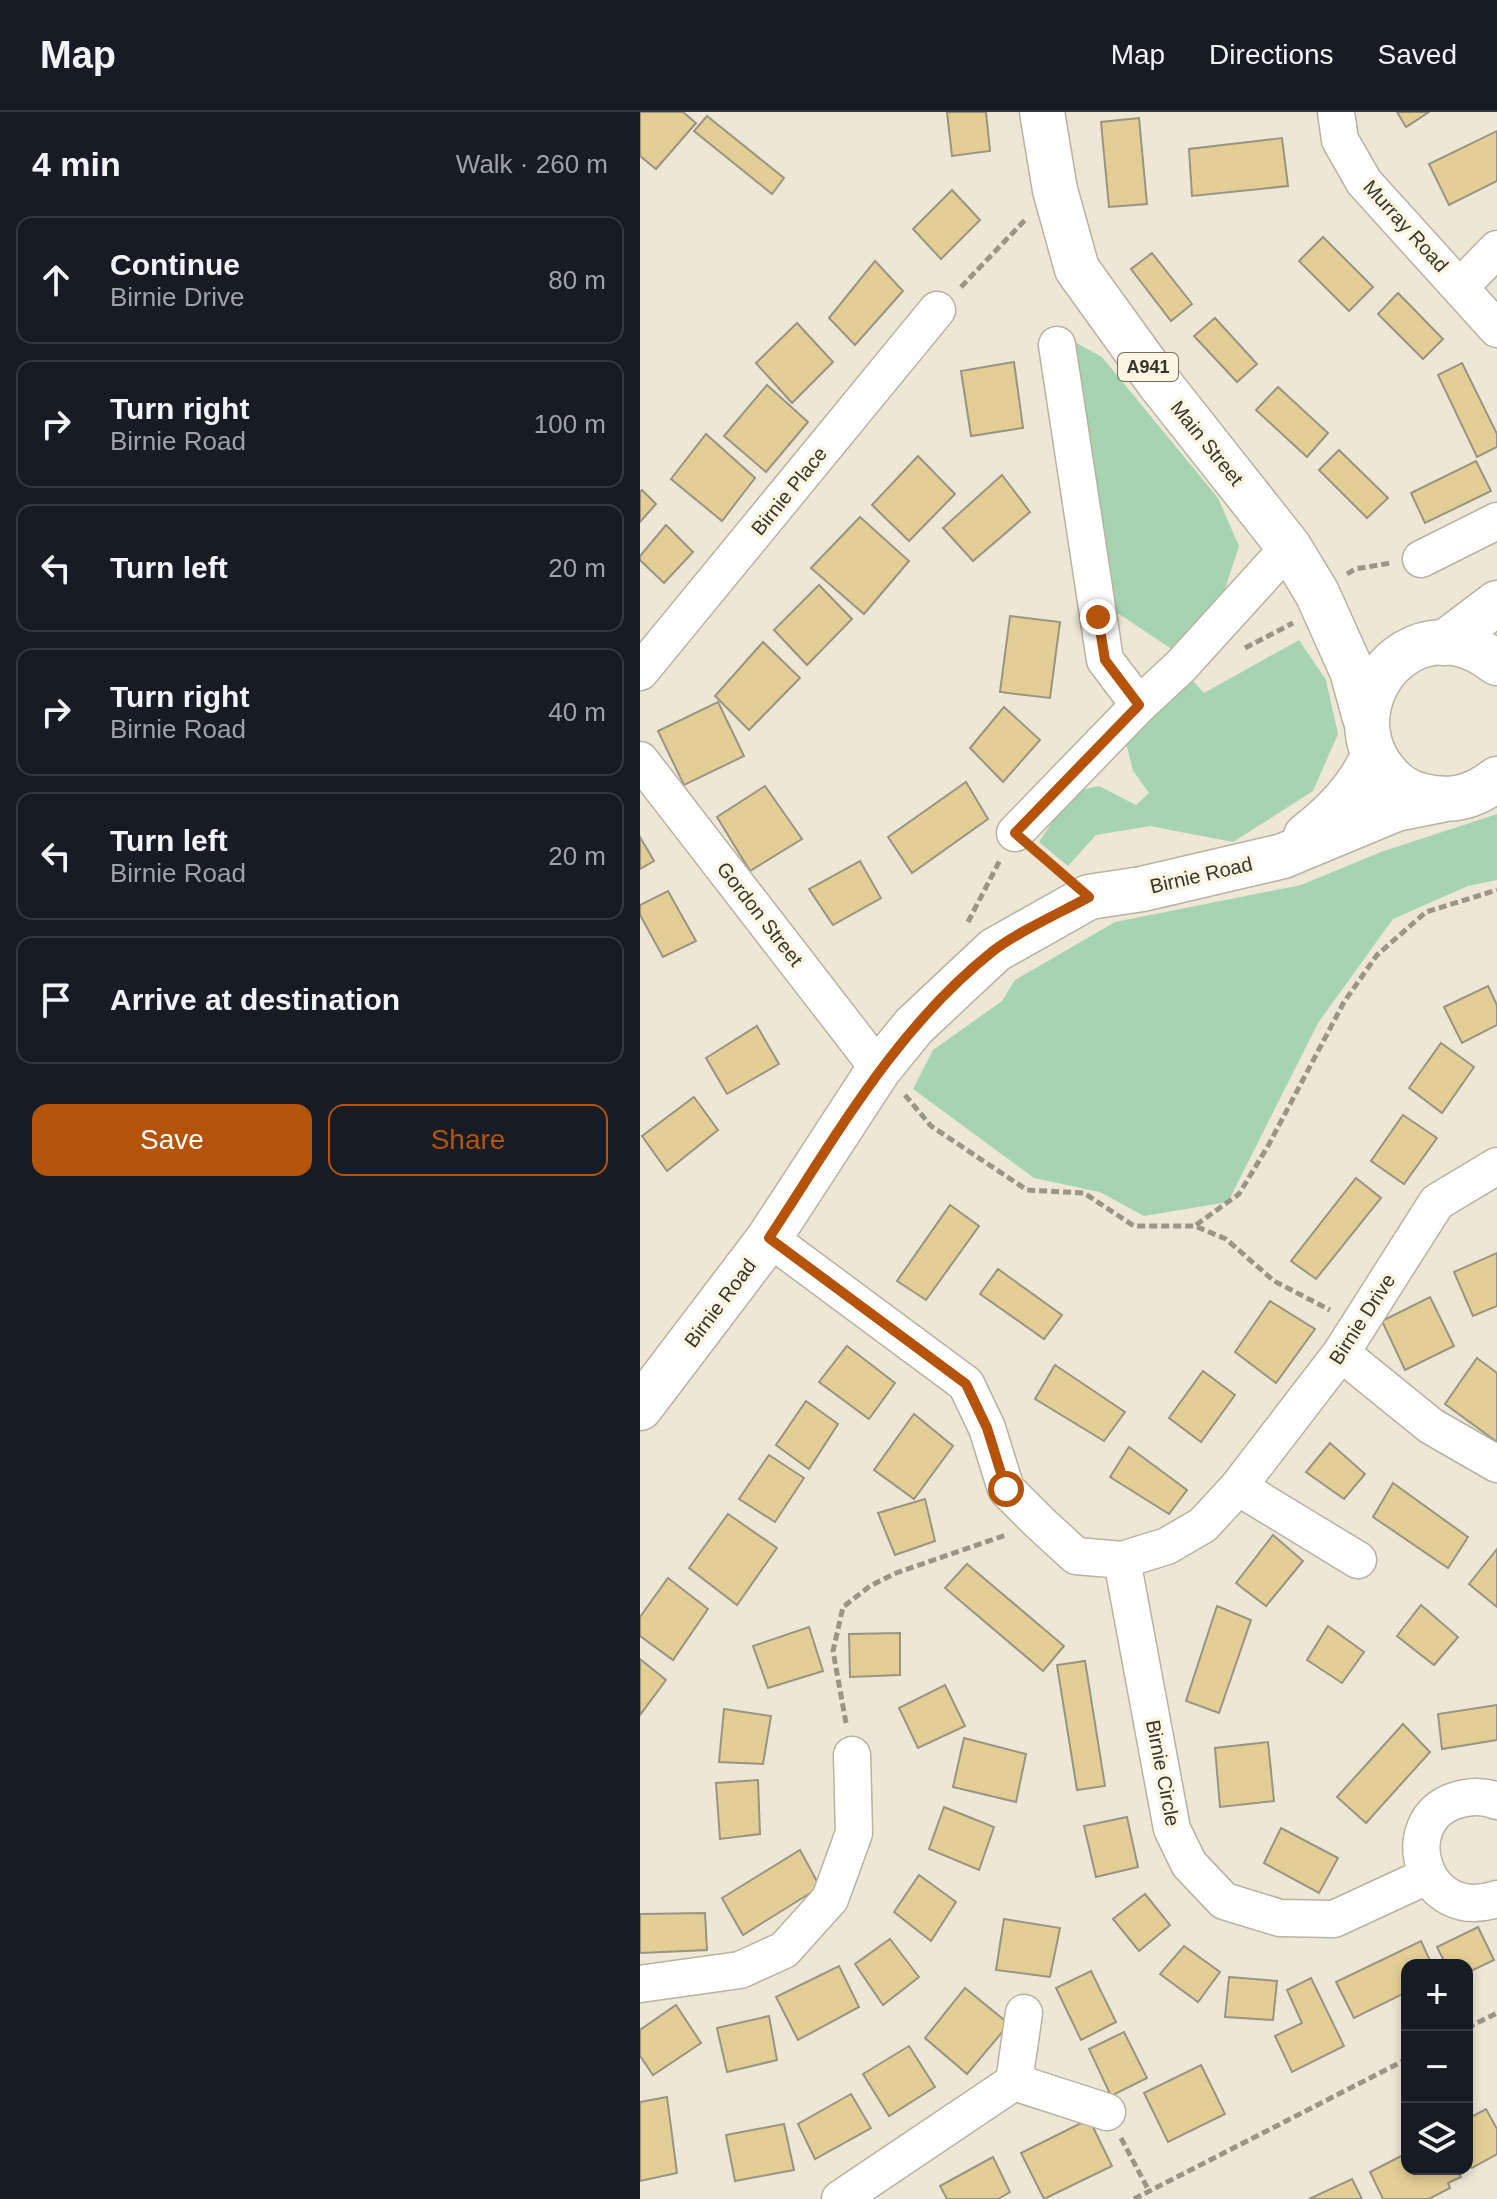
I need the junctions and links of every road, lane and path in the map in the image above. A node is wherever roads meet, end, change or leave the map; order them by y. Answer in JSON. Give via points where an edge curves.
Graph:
{"nodes":[{"id":1,"x":1042,"y":112,"type":"edge"},
{"id":2,"x":1336,"y":112,"type":"edge"},
{"id":3,"x":1055,"y":190,"type":"junction"},
{"id":4,"x":1497,"y":249,"type":"edge"},
{"id":5,"x":1461,"y":286,"type":"junction"},
{"id":6,"x":937,"y":310,"type":"joint"},
{"id":7,"x":1497,"y":329,"type":"edge"},
{"id":8,"x":1057,"y":345,"type":"dead end"},
{"id":9,"x":1497,"y":521,"type":"edge"},
{"id":10,"x":1289,"y":547,"type":"junction"},
{"id":11,"x":1421,"y":559,"type":"joint"},
{"id":12,"x":1317,"y":593,"type":"junction"},
{"id":13,"x":1497,"y":603,"type":"edge"},
{"id":14,"x":1437,"y":644,"type":"junction"},
{"id":15,"x":1497,"y":663,"type":"edge"},
{"id":16,"x":640,"y":672,"type":"edge"},
{"id":17,"x":1139,"y":705,"type":"junction"},
{"id":18,"x":1369,"y":736,"type":"junction"},
{"id":19,"x":640,"y":760,"type":"edge"},
{"id":20,"x":1479,"y":790,"type":"edge"},
{"id":21,"x":1015,"y":833,"type":"joint"},
{"id":22,"x":1283,"y":856,"type":"junction"},
{"id":23,"x":1497,"y":890,"type":"edge"},
{"id":24,"x":1089,"y":897,"type":"junction"},
{"id":25,"x":887,"y":1085,"type":"junction"},
{"id":26,"x":1497,"y":1166,"type":"edge"},
{"id":27,"x":1195,"y":1226,"type":"junction"},
{"id":28,"x":769,"y":1238,"type":"junction"},
{"id":29,"x":1350,"y":1339,"type":"junction"},
{"id":30,"x":640,"y":1408,"type":"edge"},
{"id":31,"x":1497,"y":1464,"type":"edge"},
{"id":32,"x":1238,"y":1487,"type":"junction"},
{"id":33,"x":1040,"y":1523,"type":"junction"},
{"id":34,"x":1122,"y":1560,"type":"junction"},
{"id":35,"x":1358,"y":1560,"type":"dead end"},
{"id":36,"x":852,"y":1755,"type":"joint"},
{"id":37,"x":1497,"y":1801,"type":"edge"},
{"id":38,"x":1427,"y":1876,"type":"junction"},
{"id":39,"x":1497,"y":1899,"type":"edge"},
{"id":40,"x":640,"y":1984,"type":"edge"},
{"id":41,"x":1024,"y":2013,"type":"dead end"},
{"id":42,"x":1497,"y":2013,"type":"edge"},
{"id":43,"x":1473,"y":2025,"type":"edge"},
{"id":44,"x":1401,"y":2062,"type":"edge"},
{"id":45,"x":1014,"y":2082,"type":"junction"},
{"id":46,"x":1107,"y":2112,"type":"joint"},
{"id":47,"x":1149,"y":2191,"type":"junction"},
{"id":48,"x":840,"y":2199,"type":"edge"},
{"id":49,"x":1134,"y":2199,"type":"edge"}],
"edges":[{"from":1,"to":3,"type":"street","name":"Main Street","number":"A941"},
{"from":2,"to":5,"type":"street","name":"Murray Road","via":[[1340,140],[1364,182]]},
{"from":3,"to":6,"type":"path"},
{"from":3,"to":10,"type":"street","name":"Main Street","number":"A941","via":[[1077,269]]},
{"from":4,"to":5,"type":"street"},
{"from":5,"to":7,"type":"street","name":"Murray Road"},
{"from":6,"to":16,"type":"street","name":"Birnie Place"},
{"from":8,"to":17,"type":"street","via":[[1105,660]]},
{"from":9,"to":11,"type":"street"},
{"from":10,"to":12,"type":"street","name":"Main Street","number":"A941"},
{"from":10,"to":17,"type":"street"},
{"from":11,"to":12,"type":"path","via":[[1355,569]]},
{"from":12,"to":14,"type":"street","name":"Main Street","number":"A941","via":[[1351,625],[1387,642]]},
{"from":12,"to":18,"type":"street","name":"Main Street","number":"A941","via":[[1352,671]]},
{"from":13,"to":14,"type":"street","name":"Birnie Road"},
{"from":14,"to":15,"type":"street","number":"A941","via":[[1477,649]]},
{"from":14,"to":18,"type":"street","name":"Birnie Road","via":[[1403,654],[1384,671],[1370,693]]},
{"from":17,"to":21,"type":"street"},
{"from":18,"to":20,"type":"street","number":"A941","via":[[1379,766],[1417,795]]},
{"from":18,"to":22,"type":"street","name":"Birnie Road","via":[[1366,772],[1338,811]]},
{"from":19,"to":25,"type":"street","name":"Gordon Street"},
{"from":20,"to":22,"type":"street","name":"Birnie Road","via":[[1396,809]]},
{"from":21,"to":24,"type":"path"},
{"from":22,"to":24,"type":"street","name":"Birnie Road"},
{"from":23,"to":27,"type":"path","via":[[1426,912],[1377,955],[1344,1002],[1239,1194]]},
{"from":24,"to":25,"type":"street","name":"Birnie Road","via":[[995,950],[914,1026]]},
{"from":25,"to":27,"type":"path","via":[[902,1091],[931,1126],[1027,1190],[1084,1193],[1134,1226]]},
{"from":25,"to":28,"type":"street","name":"Birnie Road"},
{"from":26,"to":29,"type":"street","name":"Birnie Drive","via":[[1437,1202]]},
{"from":27,"to":29,"type":"path","via":[[1226,1239]]},
{"from":28,"to":30,"type":"street","name":"Birnie Road"},
{"from":28,"to":33,"type":"street","name":"Birnie Drive","via":[[966,1384],[1006,1489]]},
{"from":29,"to":31,"type":"street","via":[[1431,1426]]},
{"from":29,"to":32,"type":"street","name":"Birnie Drive"},
{"from":32,"to":34,"type":"street","name":"Birnie Drive","via":[[1203,1525],[1167,1546]]},
{"from":32,"to":35,"type":"street"},
{"from":33,"to":34,"type":"street","name":"Birnie Drive","via":[[1076,1556]]},
{"from":33,"to":36,"type":"path","via":[[896,1573],[843,1607],[833,1651]]},
{"from":34,"to":38,"type":"street","name":"Birnie Circle","via":[[1172,1829],[1189,1864],[1224,1901],[1280,1918],[1334,1919]]},
{"from":36,"to":40,"type":"street","via":[[854,1833],[830,1899],[784,1950],[740,1970]]},
{"from":37,"to":38,"type":"street","via":[[1466,1797],[1432,1817],[1424,1834]]},
{"from":38,"to":39,"type":"street","via":[[1443,1894],[1460,1902]]},
{"from":41,"to":45,"type":"street"},
{"from":42,"to":43,"type":"path"},
{"from":44,"to":47,"type":"path"},
{"from":45,"to":46,"type":"street"},
{"from":45,"to":48,"type":"street"},
{"from":46,"to":47,"type":"path"},
{"from":47,"to":49,"type":"path"}]}
